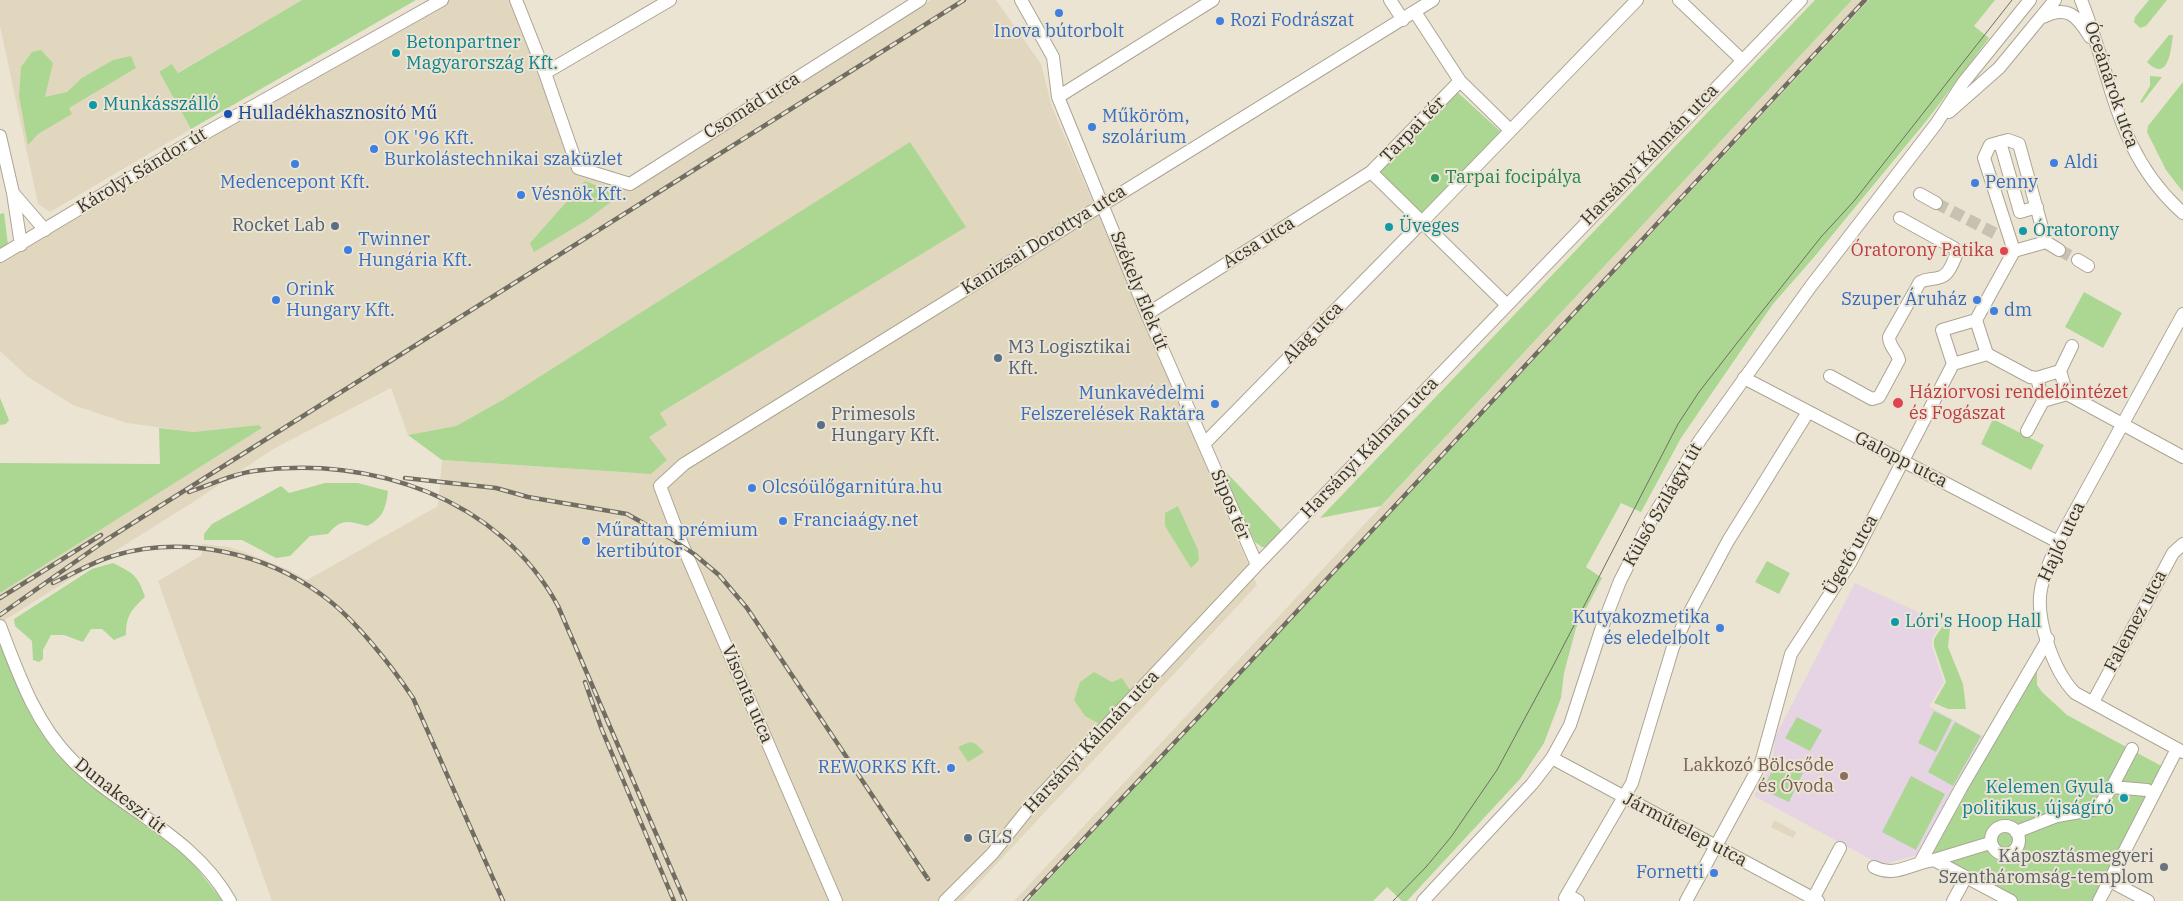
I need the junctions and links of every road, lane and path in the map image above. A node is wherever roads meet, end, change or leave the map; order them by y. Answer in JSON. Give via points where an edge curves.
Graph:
{"nodes":[{"id":1,"x":442,"y":0,"type":"edge"},
{"id":2,"x":516,"y":0,"type":"edge"},
{"id":3,"x":670,"y":0,"type":"edge"},
{"id":4,"x":920,"y":0,"type":"edge"},
{"id":5,"x":1021,"y":0,"type":"edge"},
{"id":6,"x":1213,"y":0,"type":"edge"},
{"id":7,"x":1390,"y":0,"type":"edge"},
{"id":8,"x":1433,"y":0,"type":"edge"},
{"id":9,"x":1636,"y":0,"type":"edge"},
{"id":10,"x":1679,"y":0,"type":"edge"},
{"id":11,"x":1801,"y":0,"type":"edge"},
{"id":12,"x":2030,"y":0,"type":"edge"},
{"id":13,"x":2055,"y":0,"type":"edge"},
{"id":14,"x":2081,"y":0,"type":"edge"},
{"id":15,"x":2091,"y":0,"type":"edge"},
{"id":16,"x":1415,"y":12,"type":"junction"},
{"id":17,"x":2040,"y":18,"type":"junction"},
{"id":18,"x":1403,"y":20,"type":"junction"},
{"id":19,"x":2094,"y":31,"type":"junction"},
{"id":20,"x":2100,"y":54,"type":"junction"},
{"id":21,"x":1742,"y":60,"type":"junction"},
{"id":22,"x":546,"y":73,"type":"junction"},
{"id":23,"x":1460,"y":81,"type":"junction"},
{"id":24,"x":1058,"y":97,"type":"junction"},
{"id":25,"x":1936,"y":124,"type":"junction"},
{"id":26,"x":1510,"y":130,"type":"junction"},
{"id":27,"x":0,"y":136,"type":"edge"},
{"id":28,"x":2000,"y":142,"type":"junction"},
{"id":29,"x":1371,"y":172,"type":"junction"},
{"id":30,"x":13,"y":193,"type":"junction"},
{"id":31,"x":1920,"y":194,"type":"dead end"},
{"id":32,"x":1103,"y":203,"type":"junction"},
{"id":33,"x":1936,"y":203,"type":"tunnel mouth"},
{"id":34,"x":2037,"y":208,"type":"junction"},
{"id":35,"x":2020,"y":212,"type":"junction"},
{"id":36,"x":2183,"y":213,"type":"edge"},
{"id":37,"x":2003,"y":217,"type":"junction"},
{"id":38,"x":1900,"y":218,"type":"dead end"},
{"id":39,"x":1422,"y":222,"type":"junction"},
{"id":40,"x":45,"y":230,"type":"junction"},
{"id":41,"x":2046,"y":242,"type":"junction"},
{"id":42,"x":2008,"y":243,"type":"junction"},
{"id":43,"x":20,"y":244,"type":"junction"},
{"id":44,"x":2059,"y":250,"type":"tunnel mouth"},
{"id":45,"x":0,"y":256,"type":"edge"},
{"id":46,"x":1507,"y":304,"type":"junction"},
{"id":47,"x":1147,"y":314,"type":"junction"},
{"id":48,"x":1976,"y":320,"type":"junction"},
{"id":49,"x":2181,"y":322,"type":"edge"},
{"id":50,"x":2072,"y":346,"type":"dead end"},
{"id":51,"x":1987,"y":354,"type":"junction"},
{"id":52,"x":1953,"y":364,"type":"junction"},
{"id":53,"x":2060,"y":371,"type":"junction"},
{"id":54,"x":1830,"y":376,"type":"dead end"},
{"id":55,"x":1744,"y":378,"type":"junction"},
{"id":56,"x":2036,"y":378,"type":"junction"},
{"id":57,"x":2067,"y":394,"type":"junction"},
{"id":58,"x":2044,"y":401,"type":"junction"},
{"id":59,"x":1808,"y":412,"type":"junction"},
{"id":60,"x":2123,"y":425,"type":"junction"},
{"id":61,"x":2028,"y":432,"type":"dead end"},
{"id":62,"x":1204,"y":444,"type":"junction"},
{"id":63,"x":2183,"y":457,"type":"edge"},
{"id":64,"x":1902,"y":461,"type":"junction"},
{"id":65,"x":660,"y":486,"type":"joint"},
{"id":66,"x":2058,"y":542,"type":"junction"},
{"id":67,"x":2183,"y":544,"type":"edge"},
{"id":68,"x":1257,"y":565,"type":"junction"},
{"id":69,"x":0,"y":626,"type":"edge"},
{"id":70,"x":2048,"y":639,"type":"junction"},
{"id":71,"x":2092,"y":702,"type":"junction"},
{"id":72,"x":2132,"y":749,"type":"dead end"},
{"id":73,"x":2180,"y":751,"type":"edge"},
{"id":74,"x":1552,"y":758,"type":"junction"},
{"id":75,"x":2112,"y":787,"type":"junction"},
{"id":76,"x":2154,"y":794,"type":"junction"},
{"id":77,"x":1624,"y":797,"type":"junction"},
{"id":78,"x":2016,"y":832,"type":"junction"},
{"id":79,"x":1990,"y":843,"type":"junction"},
{"id":80,"x":1716,"y":846,"type":"junction"},
{"id":81,"x":1840,"y":848,"type":"dead end"},
{"id":82,"x":1934,"y":860,"type":"junction"},
{"id":83,"x":1921,"y":862,"type":"junction"},
{"id":84,"x":1874,"y":867,"type":"dead end"},
{"id":85,"x":1966,"y":877,"type":"junction"},
{"id":86,"x":2110,"y":880,"type":"junction"},
{"id":87,"x":1814,"y":900,"type":"edge"},
{"id":88,"x":230,"y":901,"type":"edge"},
{"id":89,"x":836,"y":901,"type":"edge"},
{"id":90,"x":945,"y":901,"type":"edge"},
{"id":91,"x":1423,"y":901,"type":"edge"},
{"id":92,"x":1578,"y":901,"type":"edge"},
{"id":93,"x":1686,"y":901,"type":"edge"},
{"id":94,"x":1953,"y":901,"type":"edge"},
{"id":95,"x":2011,"y":901,"type":"edge"},
{"id":96,"x":2098,"y":901,"type":"edge"},
{"id":97,"x":2148,"y":901,"type":"edge"}],
"edges":[{"from":1,"to":40,"type":"street","name":"Károlyi Sándor út","via":[[209,131]]},
{"from":2,"to":22,"type":"street"},
{"from":3,"to":22,"type":"street"},
{"from":4,"to":22,"type":"street","name":"Csomád utca","via":[[630,184],[578,168]]},
{"from":5,"to":24,"type":"street","name":"Székely Elek út","via":[[1053,58]]},
{"from":6,"to":24,"type":"street"},
{"from":7,"to":18,"type":"street"},
{"from":8,"to":16,"type":"street","name":"Kanizsai Dorottya utca"},
{"from":9,"to":26,"type":"street"},
{"from":10,"to":21,"type":"street"},
{"from":11,"to":21,"type":"street","name":"Harsányi Kálmán utca"},
{"from":12,"to":25,"type":"street","name":"Külső Szilágyi út","via":[[1963,83]]},
{"from":13,"to":17,"type":"street","name":"Külső Szilágyi út"},
{"from":14,"to":19,"type":"street","name":"Óceánárok utca"},
{"from":15,"to":19,"type":"street"},
{"from":16,"to":18,"type":"street","name":"Kanizsai Dorottya utca"},
{"from":16,"to":23,"type":"street"},
{"from":17,"to":20,"type":"street","via":[[2057,11],[2074,16]]},
{"from":17,"to":25,"type":"street","name":"Külső Szilágyi út","via":[[1999,68]]},
{"from":18,"to":32,"type":"street","name":"Kanizsai Dorottya utca"},
{"from":19,"to":20,"type":"street","name":"Óceánárok utca"},
{"from":20,"to":36,"type":"street","name":"Óceánárok utca","via":[[2129,143],[2150,178]]},
{"from":21,"to":46,"type":"street","name":"Harsányi Kálmán utca"},
{"from":23,"to":26,"type":"street","name":"Tarpai tér"},
{"from":23,"to":29,"type":"street","name":"Tarpai tér"},
{"from":24,"to":32,"type":"street","name":"Székely Elek út"},
{"from":25,"to":55,"type":"street","name":"Külső Szilágyi út"},
{"from":26,"to":39,"type":"street"},
{"from":27,"to":30,"type":"street"},
{"from":28,"to":34,"type":"street","via":[[2008,140],[2019,144]]},
{"from":28,"to":35,"type":"street"},
{"from":28,"to":37,"type":"street","via":[[1990,146],[1984,158]]},
{"from":29,"to":39,"type":"street","name":"Tarpai tér"},
{"from":29,"to":47,"type":"street","name":"Acsa utca"},
{"from":30,"to":40,"type":"street"},
{"from":30,"to":43,"type":"street"},
{"from":31,"to":33,"type":"street"},
{"from":32,"to":47,"type":"street","name":"Székely Elek út"},
{"from":32,"to":65,"type":"street","name":"Kanizsai Dorottya utca","via":[[684,464]]},
{"from":34,"to":35,"type":"street"},
{"from":34,"to":41,"type":"street"},
{"from":35,"to":37,"type":"street"},
{"from":37,"to":42,"type":"street"},
{"from":38,"to":54,"type":"street","via":[[1954,248],[1957,253],[1946,275],[1920,282],[1893,330],[1889,343],[1899,360],[1879,397],[1872,398]]},
{"from":39,"to":46,"type":"street","name":"Tarpai tér"},
{"from":39,"to":62,"type":"street","name":"Alag utca"},
{"from":40,"to":43,"type":"street","name":"Károlyi Sándor út"},
{"from":41,"to":42,"type":"street"},
{"from":41,"to":44,"type":"street"},
{"from":42,"to":48,"type":"street"},
{"from":43,"to":45,"type":"street","name":"Károlyi Sándor út"},
{"from":46,"to":68,"type":"street","name":"Harsányi Kálmán utca"},
{"from":47,"to":62,"type":"street","name":"Székely Elek út"},
{"from":48,"to":51,"type":"street"},
{"from":48,"to":52,"type":"street","via":[[1942,330]]},
{"from":49,"to":60,"type":"street","name":"Hajló utca"},
{"from":50,"to":53,"type":"street"},
{"from":51,"to":52,"type":"street"},
{"from":51,"to":56,"type":"street"},
{"from":52,"to":64,"type":"street","name":"Ügető utca"},
{"from":53,"to":56,"type":"street"},
{"from":53,"to":57,"type":"street"},
{"from":55,"to":59,"type":"street","name":"Galopp utca"},
{"from":55,"to":74,"type":"street","name":"Külső Szilágyi út","via":[[1687,460],[1651,520],[1610,603],[1570,725]]},
{"from":56,"to":58,"type":"street"},
{"from":57,"to":58,"type":"street"},
{"from":57,"to":60,"type":"street"},
{"from":58,"to":61,"type":"street"},
{"from":59,"to":64,"type":"street","name":"Galopp utca"},
{"from":59,"to":77,"type":"street","via":[[1728,541],[1685,621],[1673,647],[1632,783]]},
{"from":60,"to":63,"type":"street"},
{"from":60,"to":66,"type":"street","name":"Hajló utca"},
{"from":62,"to":68,"type":"street","name":"Sipos tér"},
{"from":64,"to":66,"type":"street","name":"Galopp utca"},
{"from":64,"to":80,"type":"street","name":"Ügető utca","via":[[1850,563],[1791,654],[1762,763]]},
{"from":65,"to":89,"type":"street","name":"Visonta utca"},
{"from":66,"to":70,"type":"street","name":"Hajló utca","via":[[2040,591],[2040,618]]},
{"from":67,"to":71,"type":"street","name":"Falemez utca","via":[[2173,553]]},
{"from":68,"to":90,"type":"street","name":"Harsányi Kálmán utca"},
{"from":69,"to":88,"type":"street","name":"Dunakeszi út","via":[[26,691],[44,724],[71,759],[99,784],[194,854]]},
{"from":70,"to":71,"type":"street","name":"Hajló utca","via":[[2057,670],[2066,684]]},
{"from":70,"to":83,"type":"street"},
{"from":71,"to":73,"type":"street","name":"Hajló utca"},
{"from":72,"to":75,"type":"street"},
{"from":73,"to":76,"type":"street"},
{"from":74,"to":77,"type":"street","name":"Járműtelep utca"},
{"from":74,"to":91,"type":"street","name":"Külső Szilágyi út","via":[[1532,784]]},
{"from":75,"to":76,"type":"street","via":[[2147,790]]},
{"from":75,"to":78,"type":"street","via":[[2097,809],[2057,816]]},
{"from":76,"to":86,"type":"street"},
{"from":77,"to":80,"type":"street","name":"Járműtelep utca"},
{"from":77,"to":92,"type":"street","via":[[1565,898]]},
{"from":78,"to":79,"type":"street","via":[[2008,826],[1998,827]]},
{"from":78,"to":79,"type":"street","via":[[2019,840],[2012,852],[2002,854]]},
{"from":79,"to":82,"type":"street"},
{"from":80,"to":87,"type":"street","name":"Járműtelep utca"},
{"from":80,"to":93,"type":"street","name":"Ügető utca"},
{"from":81,"to":87,"type":"street"},
{"from":82,"to":83,"type":"street"},
{"from":82,"to":85,"type":"street"},
{"from":83,"to":84,"type":"street","via":[[1893,872]]},
{"from":85,"to":94,"type":"street"},
{"from":85,"to":95,"type":"street"},
{"from":86,"to":96,"type":"street"},
{"from":86,"to":97,"type":"street"}]}
